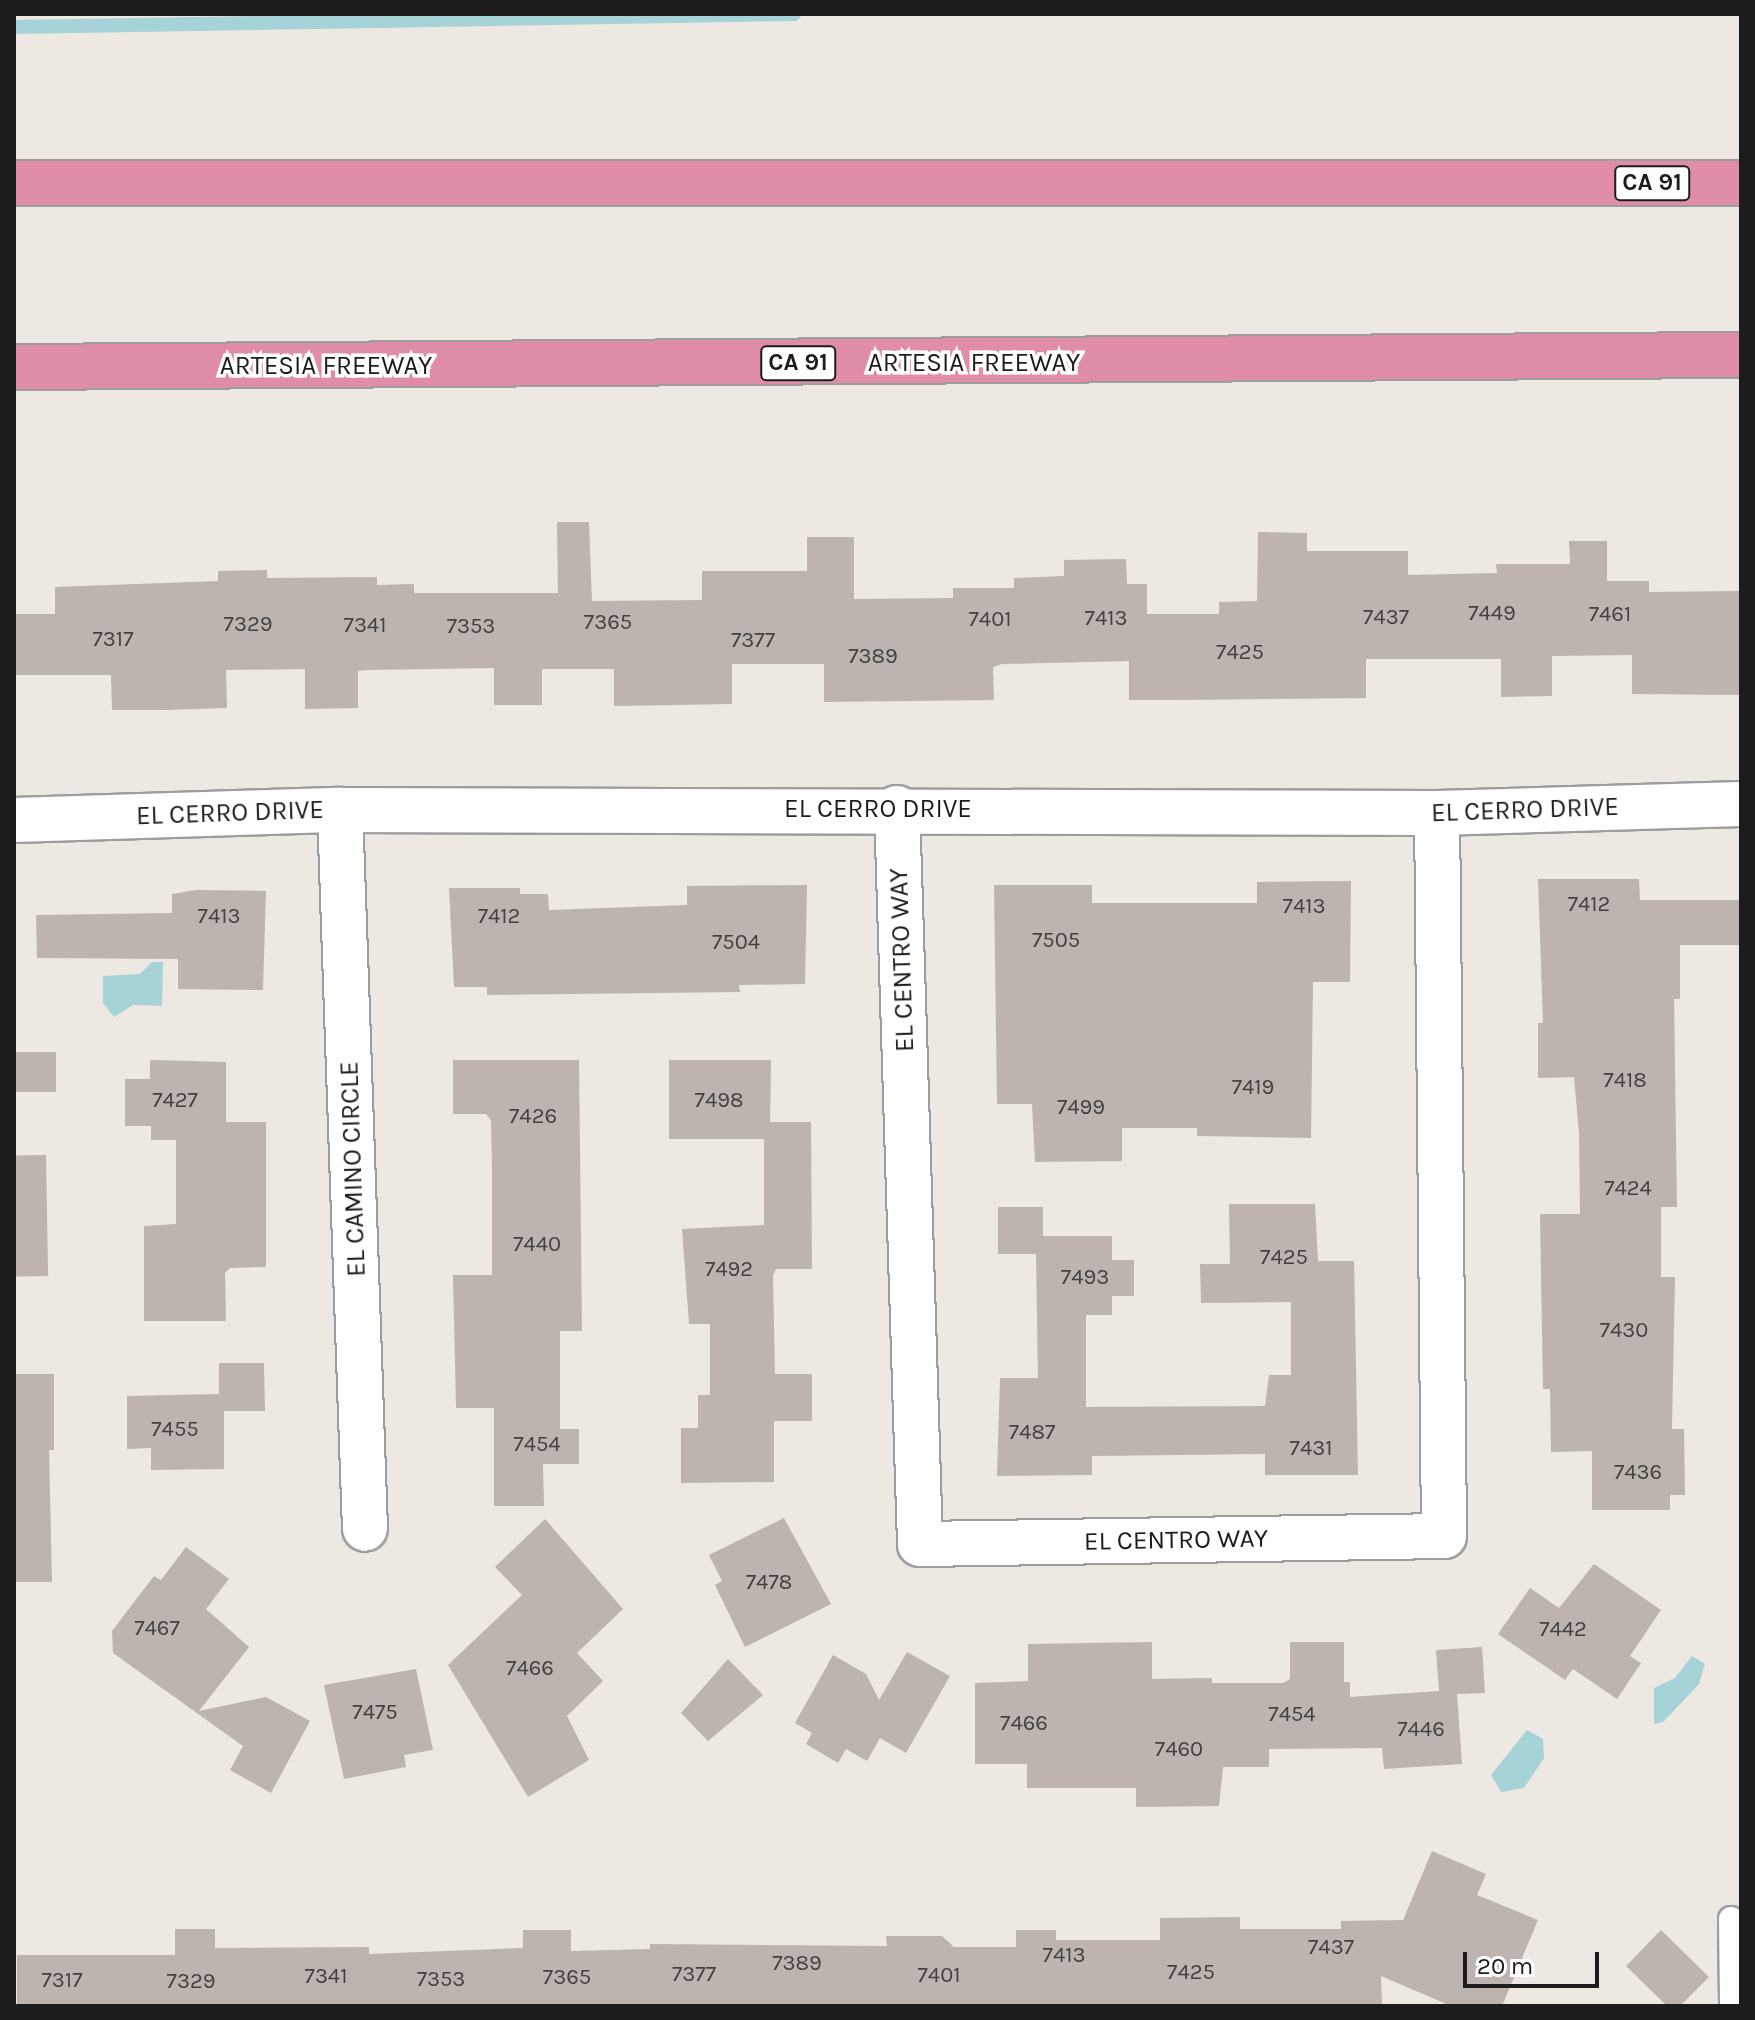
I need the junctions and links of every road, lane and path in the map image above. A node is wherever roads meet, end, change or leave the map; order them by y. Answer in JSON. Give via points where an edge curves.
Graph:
{"nodes":[{"id":1,"x":1741,"y":166,"type":"edge"},
{"id":2,"x":14,"y":183,"type":"edge"},
{"id":3,"x":1563,"y":183,"type":"junction"},
{"id":4,"x":1741,"y":183,"type":"edge"},
{"id":5,"x":1741,"y":355,"type":"edge"},
{"id":6,"x":14,"y":367,"type":"edge"},
{"id":7,"x":1741,"y":804,"type":"edge"},
{"id":8,"x":897,"y":808,"type":"junction"},
{"id":9,"x":340,"y":810,"type":"junction"},
{"id":10,"x":1437,"y":813,"type":"junction"},
{"id":11,"x":14,"y":820,"type":"edge"},
{"id":12,"x":365,"y":1529,"type":"dead end"},
{"id":13,"x":1731,"y":1919,"type":"dead end"},
{"id":14,"x":1732,"y":2006,"type":"edge"}],
"edges":[{"from":1,"to":3,"type":"highway"},
{"from":2,"to":3,"type":"highway","number":"CA 91"},
{"from":3,"to":4,"type":"highway","number":"CA 91"},
{"from":5,"to":6,"type":"highway","name":"ARTESIA FREEWAY","number":"CA 91"},
{"from":7,"to":10,"type":"street","name":"EL CERRO DRIVE"},
{"from":8,"to":9,"type":"street","name":"EL CERRO DRIVE"},
{"from":8,"to":10,"type":"street","name":"EL CERRO DRIVE"},
{"from":8,"to":10,"type":"street","name":"EL CENTRO WAY","via":[[920,1544],[1444,1536]]},
{"from":9,"to":11,"type":"street","name":"EL CERRO DRIVE"},
{"from":9,"to":12,"type":"street","name":"EL CAMINO CIRCLE"},
{"from":13,"to":14,"type":"lane"}]}
